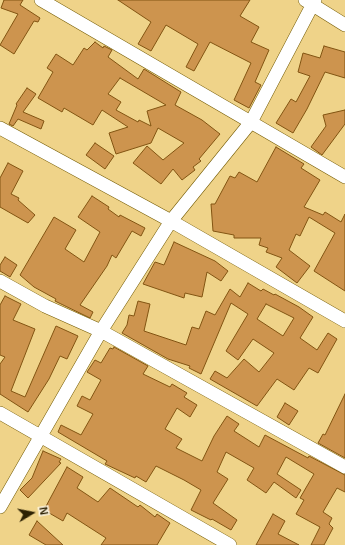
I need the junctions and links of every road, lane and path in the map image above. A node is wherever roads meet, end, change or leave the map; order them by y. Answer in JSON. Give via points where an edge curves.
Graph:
{"nodes":[{"id":1,"x":41,"y":0,"type":"edge"},
{"id":2,"x":311,"y":2,"type":"edge"},
{"id":3,"x":345,"y":25,"type":"edge"},
{"id":4,"x":251,"y":122,"type":"junction"},
{"id":5,"x":0,"y":128,"type":"edge"},
{"id":6,"x":345,"y":177,"type":"edge"},
{"id":7,"x":171,"y":221,"type":"junction"},
{"id":8,"x":0,"y":281,"type":"edge"},
{"id":9,"x":345,"y":321,"type":"edge"},
{"id":10,"x":101,"y":331,"type":"junction"},
{"id":11,"x":0,"y":413,"type":"edge"},
{"id":12,"x":40,"y":436,"type":"junction"},
{"id":13,"x":345,"y":467,"type":"edge"},
{"id":14,"x":0,"y":507,"type":"edge"},
{"id":15,"x":230,"y":545,"type":"edge"}],
"edges":[{"from":1,"to":4,"type":"street"},
{"from":2,"to":3,"type":"street"},
{"from":2,"to":4,"type":"street"},
{"from":4,"to":6,"type":"street"},
{"from":4,"to":7,"type":"street"},
{"from":5,"to":7,"type":"street"},
{"from":7,"to":9,"type":"street"},
{"from":7,"to":10,"type":"street"},
{"from":8,"to":10,"type":"street","via":[[45,306]]},
{"from":10,"to":12,"type":"street"},
{"from":10,"to":13,"type":"street"},
{"from":11,"to":12,"type":"street"},
{"from":12,"to":14,"type":"street"},
{"from":12,"to":15,"type":"street"}]}
